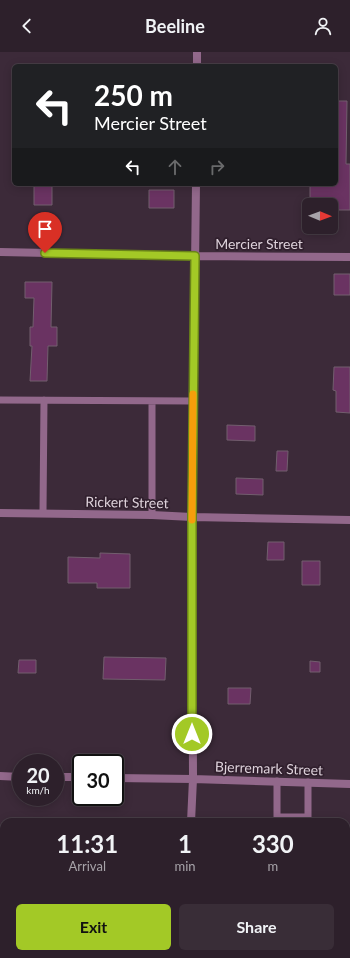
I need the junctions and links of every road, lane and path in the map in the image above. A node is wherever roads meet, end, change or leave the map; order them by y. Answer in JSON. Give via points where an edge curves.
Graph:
{"nodes":[{"id":1,"x":197,"y":52,"type":"edge"},
{"id":2,"x":197,"y":64,"type":"edge"},
{"id":3,"x":196,"y":186,"type":"edge"},
{"id":4,"x":0,"y":252,"type":"edge"},
{"id":5,"x":195,"y":256,"type":"junction"},
{"id":6,"x":350,"y":257,"type":"edge"},
{"id":7,"x":0,"y":400,"type":"edge"},
{"id":8,"x":44,"y":400,"type":"junction"},
{"id":9,"x":152,"y":401,"type":"junction"},
{"id":10,"x":193,"y":401,"type":"junction"},
{"id":11,"x":0,"y":513,"type":"edge"},
{"id":12,"x":43,"y":513,"type":"junction"},
{"id":13,"x":152,"y":515,"type":"junction"},
{"id":14,"x":192,"y":517,"type":"junction"},
{"id":15,"x":350,"y":520,"type":"edge"},
{"id":16,"x":0,"y":776,"type":"edge"},
{"id":17,"x":12,"y":776,"type":"edge"},
{"id":18,"x":124,"y":778,"type":"edge"},
{"id":19,"x":193,"y":779,"type":"junction"},
{"id":20,"x":277,"y":781,"type":"junction"},
{"id":21,"x":308,"y":782,"type":"junction"},
{"id":22,"x":350,"y":784,"type":"edge"},
{"id":23,"x":192,"y":818,"type":"edge"},
{"id":24,"x":277,"y":818,"type":"edge"},
{"id":25,"x":292,"y":818,"type":"edge"}],
"edges":[{"from":1,"to":2,"type":"street"},
{"from":3,"to":5,"type":"street"},
{"from":4,"to":5,"type":"street","name":"Mercier Street"},
{"from":5,"to":6,"type":"street","name":"Mercier Street"},
{"from":5,"to":10,"type":"street"},
{"from":7,"to":8,"type":"lane"},
{"from":8,"to":9,"type":"lane"},
{"from":8,"to":12,"type":"lane"},
{"from":9,"to":10,"type":"lane"},
{"from":9,"to":13,"type":"lane"},
{"from":10,"to":14,"type":"street"},
{"from":11,"to":12,"type":"street","name":"Rickert Street"},
{"from":12,"to":13,"type":"street","name":"Rickert Street"},
{"from":13,"to":14,"type":"street","name":"Rickert Street"},
{"from":14,"to":15,"type":"street","name":"Rickert Street"},
{"from":14,"to":19,"type":"street"},
{"from":16,"to":17,"type":"street"},
{"from":18,"to":19,"type":"street","name":"Bjerremark Street"},
{"from":19,"to":20,"type":"street","name":"Bjerremark Street"},
{"from":19,"to":23,"type":"street"},
{"from":20,"to":21,"type":"street","name":"Bjerremark Street"},
{"from":20,"to":24,"type":"lane"},
{"from":21,"to":22,"type":"street","name":"Bjerremark Street"},
{"from":21,"to":25,"type":"lane","via":[[308,817]]}]}
